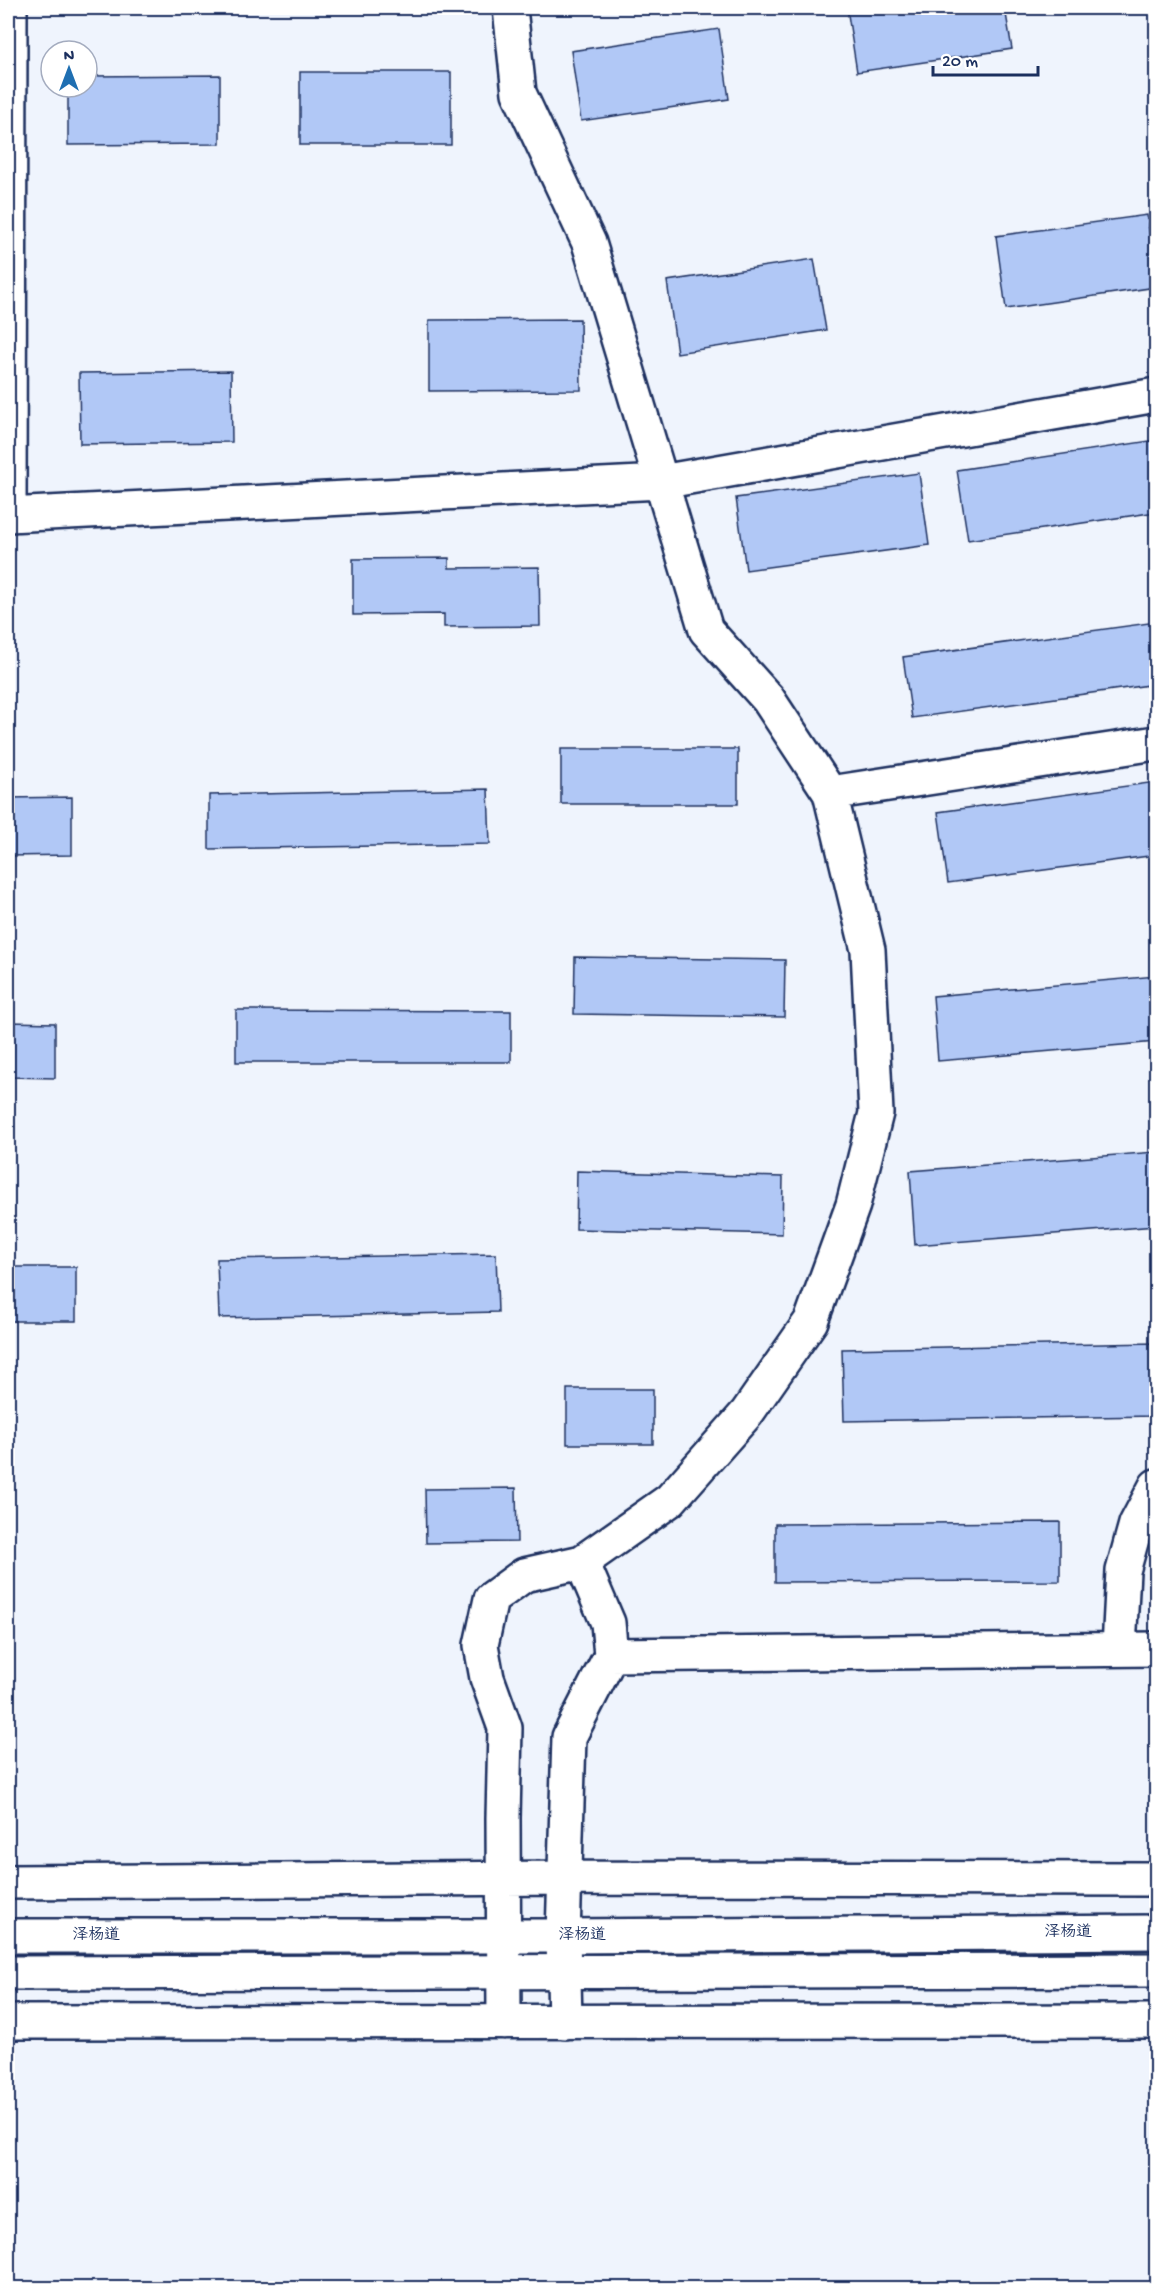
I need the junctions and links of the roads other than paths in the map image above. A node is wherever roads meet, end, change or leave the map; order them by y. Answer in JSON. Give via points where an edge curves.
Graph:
{"nodes":[{"id":1,"x":10,"y":8,"type":"edge"},
{"id":2,"x":510,"y":8,"type":"edge"},
{"id":3,"x":1156,"y":395,"type":"edge"},
{"id":4,"x":661,"y":482,"type":"junction"},
{"id":5,"x":8,"y":515,"type":"edge"},
{"id":6,"x":1156,"y":743,"type":"edge"},
{"id":7,"x":830,"y":793,"type":"junction"},
{"id":8,"x":1156,"y":1486,"type":"edge"},
{"id":9,"x":582,"y":1562,"type":"junction"},
{"id":10,"x":1119,"y":1648,"type":"junction"},
{"id":11,"x":1156,"y":1649,"type":"edge"},
{"id":12,"x":611,"y":1655,"type":"junction"},
{"id":13,"x":565,"y":1878,"type":"junction"},
{"id":14,"x":503,"y":1879,"type":"junction"},
{"id":15,"x":1156,"y":1879,"type":"edge"},
{"id":16,"x":8,"y":1882,"type":"edge"},
{"id":17,"x":1156,"y":1932,"type":"edge"},
{"id":18,"x":8,"y":1936,"type":"edge"},
{"id":19,"x":505,"y":1936,"type":"junction"},
{"id":20,"x":563,"y":1936,"type":"junction"},
{"id":21,"x":1156,"y":1970,"type":"edge"},
{"id":22,"x":8,"y":1973,"type":"edge"},
{"id":23,"x":505,"y":1973,"type":"junction"},
{"id":24,"x":564,"y":1973,"type":"junction"},
{"id":25,"x":1156,"y":2021,"type":"edge"},
{"id":26,"x":8,"y":2022,"type":"edge"},
{"id":27,"x":504,"y":2022,"type":"junction"},
{"id":28,"x":565,"y":2022,"type":"junction"}],
"edges":[{"from":1,"to":5,"type":"street"},
{"from":2,"to":4,"type":"street","via":[[519,93],[589,243]]},
{"from":3,"to":4,"type":"street"},
{"from":4,"to":5,"type":"street"},
{"from":4,"to":7,"type":"street","via":[[706,630],[768,699]]},
{"from":6,"to":7,"type":"street"},
{"from":7,"to":9,"type":"street","via":[[868,950],[876,1113],[853,1205],[811,1321],[747,1413],[670,1500]]},
{"from":8,"to":10,"type":"street","via":[[1136,1524],[1123,1571]]},
{"from":9,"to":12,"type":"street","via":[[608,1623]]},
{"from":9,"to":14,"type":"street","via":[[524,1575],[491,1599],[481,1646],[487,1678],[505,1728]]},
{"from":10,"to":11,"type":"street"},
{"from":10,"to":12,"type":"street"},
{"from":12,"to":13,"type":"street","via":[[569,1737]]},
{"from":13,"to":14,"type":"street"},
{"from":13,"to":15,"type":"street"},
{"from":13,"to":20,"type":"street"},
{"from":14,"to":16,"type":"street"},
{"from":14,"to":19,"type":"street"},
{"from":17,"to":20,"type":"street","name":"泽杨道"},
{"from":18,"to":19,"type":"street","name":"泽杨道"},
{"from":19,"to":20,"type":"street","name":"泽杨道"},
{"from":19,"to":23,"type":"street"},
{"from":20,"to":24,"type":"street"},
{"from":21,"to":24,"type":"street"},
{"from":22,"to":23,"type":"street"},
{"from":23,"to":24,"type":"street"},
{"from":23,"to":27,"type":"street"},
{"from":24,"to":28,"type":"street"},
{"from":25,"to":28,"type":"street"},
{"from":26,"to":27,"type":"street"},
{"from":27,"to":28,"type":"street"}]}
